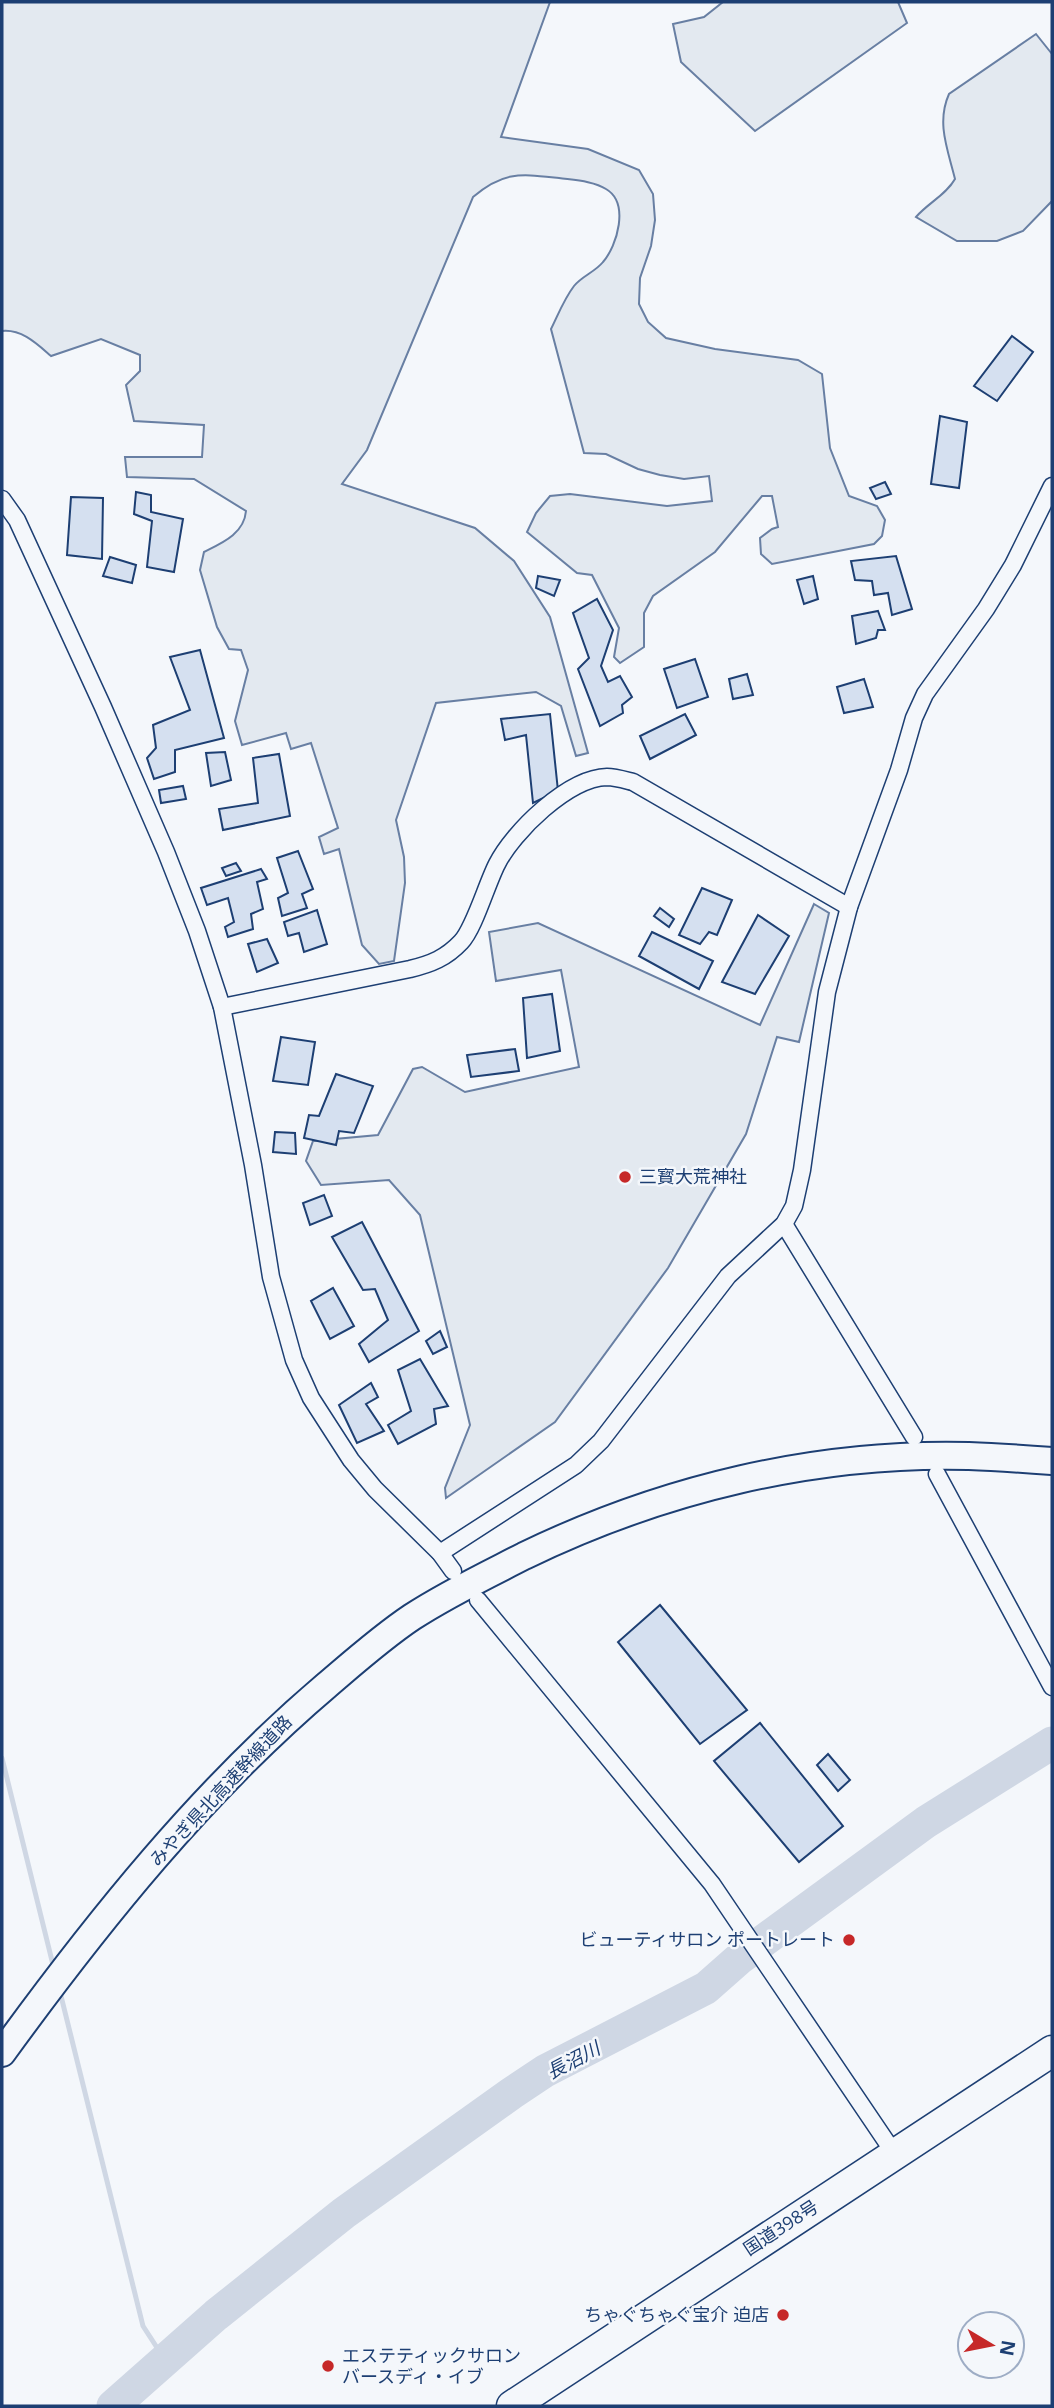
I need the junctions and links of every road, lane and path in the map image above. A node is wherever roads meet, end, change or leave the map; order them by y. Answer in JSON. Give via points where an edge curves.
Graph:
{"nodes":[{"id":1,"x":1052,"y":486,"type":"edge"},
{"id":2,"x":2,"y":499,"type":"edge"},
{"id":3,"x":849,"y":907,"type":"junction"},
{"id":4,"x":222,"y":1007,"type":"junction"},
{"id":5,"x":784,"y":1224,"type":"junction"},
{"id":6,"x":914,"y":1437,"type":"dead end"},
{"id":7,"x":1052,"y":1461,"type":"edge"},
{"id":8,"x":937,"y":1474,"type":"dead end"},
{"id":9,"x":440,"y":1553,"type":"junction"},
{"id":10,"x":453,"y":1571,"type":"dead end"},
{"id":11,"x":478,"y":1600,"type":"dead end"},
{"id":12,"x":1052,"y":1687,"type":"edge"},
{"id":13,"x":1052,"y":2051,"type":"edge"},
{"id":14,"x":2,"y":2053,"type":"edge"},
{"id":15,"x":894,"y":2153,"type":"junction"},
{"id":16,"x":512,"y":2406,"type":"edge"}],
"edges":[{"from":1,"to":3,"type":"street","via":[[1013,565],[925,694]]},
{"from":2,"to":4,"type":"street","via":[[17,520],[166,852]]},
{"from":3,"to":4,"type":"street","via":[[633,782],[606,777],[581,782],[514,836],[464,940],[440,961]]},
{"from":3,"to":5,"type":"street","via":[[827,992],[802,1170]]},
{"from":4,"to":9,"type":"street","via":[[271,1277],[294,1360],[311,1398],[351,1460]]},
{"from":5,"to":6,"type":"street"},
{"from":5,"to":9,"type":"street","via":[[728,1276],[601,1441],[547,1486]]},
{"from":7,"to":14,"type":"main road","name":"みやぎ県北高速幹線道路","via":[[967,1456],[890,1459],[719,1483],[575,1532],[413,1617],[277,1727],[197,1811],[110,1912]]},
{"from":8,"to":12,"type":"street"},
{"from":9,"to":10,"type":"street"},
{"from":11,"to":15,"type":"street","via":[[705,1874]]},
{"from":13,"to":15,"type":"highway","name":"国道398号"},
{"from":15,"to":16,"type":"highway","name":"国道398号"}]}
